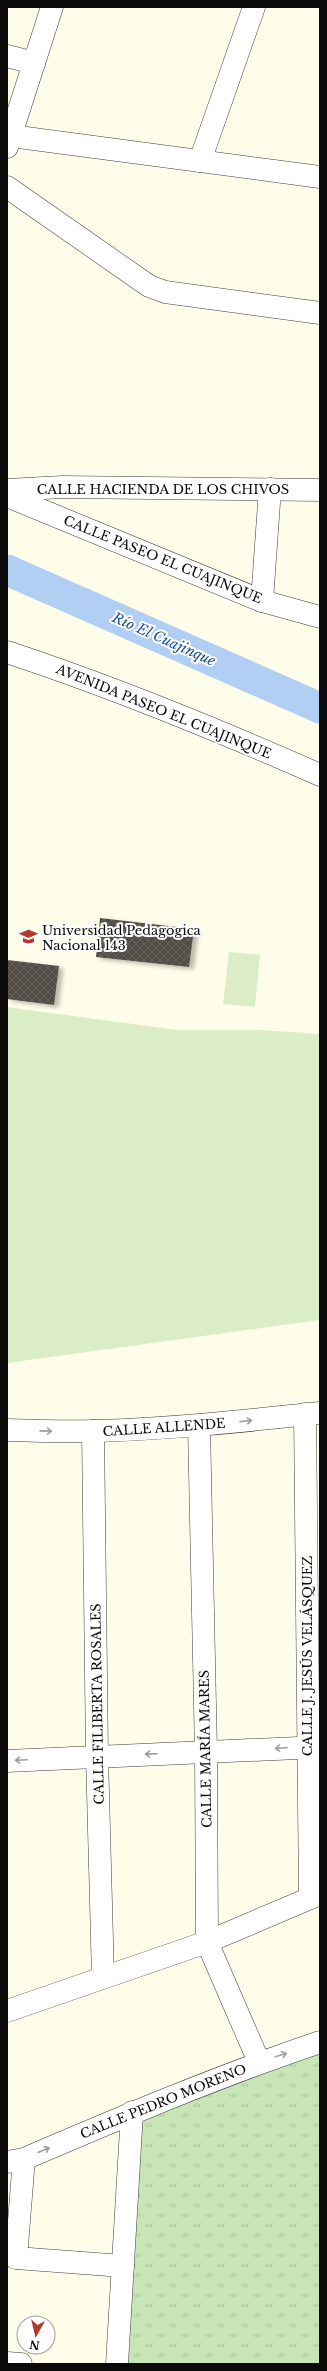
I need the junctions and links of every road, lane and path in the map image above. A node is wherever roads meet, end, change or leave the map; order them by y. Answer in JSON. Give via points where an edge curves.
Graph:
{"nodes":[{"id":1,"x":52,"y":7,"type":"edge"},
{"id":2,"x":254,"y":7,"type":"edge"},
{"id":3,"x":7,"y":56,"type":"edge"},
{"id":4,"x":34,"y":63,"type":"junction"},
{"id":5,"x":9,"y":142,"type":"edge"},
{"id":6,"x":200,"y":161,"type":"junction"},
{"id":7,"x":320,"y":177,"type":"edge"},
{"id":8,"x":7,"y":187,"type":"edge"},
{"id":9,"x":320,"y":313,"type":"edge"},
{"id":10,"x":7,"y":490,"type":"edge"},
{"id":11,"x":270,"y":490,"type":"junction"},
{"id":12,"x":320,"y":490,"type":"edge"},
{"id":13,"x":7,"y":496,"type":"edge"},
{"id":14,"x":262,"y":601,"type":"junction"},
{"id":15,"x":320,"y":617,"type":"edge"},
{"id":16,"x":7,"y":652,"type":"edge"},
{"id":17,"x":320,"y":776,"type":"edge"},
{"id":18,"x":313,"y":1413,"type":"edge"},
{"id":19,"x":199,"y":1426,"type":"junction"},
{"id":20,"x":7,"y":1430,"type":"edge"},
{"id":21,"x":93,"y":1431,"type":"junction"},
{"id":22,"x":314,"y":1747,"type":"edge"},
{"id":23,"x":206,"y":1752,"type":"junction"},
{"id":24,"x":97,"y":1756,"type":"junction"},
{"id":25,"x":7,"y":1761,"type":"edge"},
{"id":26,"x":315,"y":1896,"type":"edge"},
{"id":27,"x":207,"y":1942,"type":"junction"},
{"id":28,"x":103,"y":1977,"type":"junction"},
{"id":29,"x":7,"y":2011,"type":"edge"},
{"id":30,"x":320,"y":2042,"type":"edge"},
{"id":31,"x":259,"y":2062,"type":"junction"},
{"id":32,"x":132,"y":2112,"type":"junction"},
{"id":33,"x":15,"y":2160,"type":"edge"},
{"id":34,"x":123,"y":2266,"type":"junction"},
{"id":35,"x":118,"y":2364,"type":"edge"}],
"edges":[{"from":1,"to":4,"type":"street"},
{"from":2,"to":6,"type":"street"},
{"from":3,"to":4,"type":"street"},
{"from":4,"to":5,"type":"street"},
{"from":5,"to":6,"type":"street"},
{"from":6,"to":7,"type":"street"},
{"from":8,"to":9,"type":"street","via":[[149,286],[165,292]]},
{"from":10,"to":11,"type":"street","name":"CALLE HACIENDA DE LOS CHIVOS","via":[[63,487]]},
{"from":11,"to":12,"type":"street","name":"CALLE HACIENDA DE LOS CHIVOS"},
{"from":11,"to":14,"type":"street"},
{"from":13,"to":14,"type":"street","name":"CALLE PASEO EL CUAJINQUE"},
{"from":14,"to":15,"type":"street","name":"CALLE PASEO EL CUAJINQUE"},
{"from":16,"to":17,"type":"street","name":"AVENIDA PASEO EL CUAJINQUE","via":[[81,677],[256,747]]},
{"from":19,"to":18,"type":"street","name":"CALLE ALLENDE","one_way":true},
{"from":18,"to":22,"type":"street","name":"CALLE J. JESÚS VELÁSQUEZ"},
{"from":19,"to":21,"type":"street","name":"CALLE ALLENDE"},
{"from":19,"to":23,"type":"street","name":"CALLE MARÍA MARES"},
{"from":20,"to":21,"type":"street","name":"CALLE ALLENDE","one_way":true},
{"from":21,"to":24,"type":"street","name":"CALLE FILIBERTA ROSALES"},
{"from":22,"to":23,"type":"street","one_way":true},
{"from":22,"to":26,"type":"street","name":"CALLE J. JESÚS VELÁSQUEZ"},
{"from":23,"to":24,"type":"street","one_way":true},
{"from":23,"to":27,"type":"street","name":"CALLE MARÍA MARES"},
{"from":24,"to":25,"type":"street","one_way":true},
{"from":24,"to":28,"type":"street","name":"CALLE FILIBERTA ROSALES"},
{"from":26,"to":27,"type":"street"},
{"from":27,"to":28,"type":"street"},
{"from":27,"to":31,"type":"street","name":"CALLE MARÍA MARES"},
{"from":28,"to":29,"type":"street"},
{"from":31,"to":30,"type":"street","name":"CALLE PEDRO MORENO","one_way":true},
{"from":31,"to":32,"type":"street","name":"CALLE PEDRO MORENO"},
{"from":33,"to":32,"type":"street","name":"CALLE PEDRO MORENO","one_way":true},
{"from":32,"to":34,"type":"street"},
{"from":33,"to":34,"type":"street","via":[[16,2258]]},
{"from":34,"to":35,"type":"street"}]}
